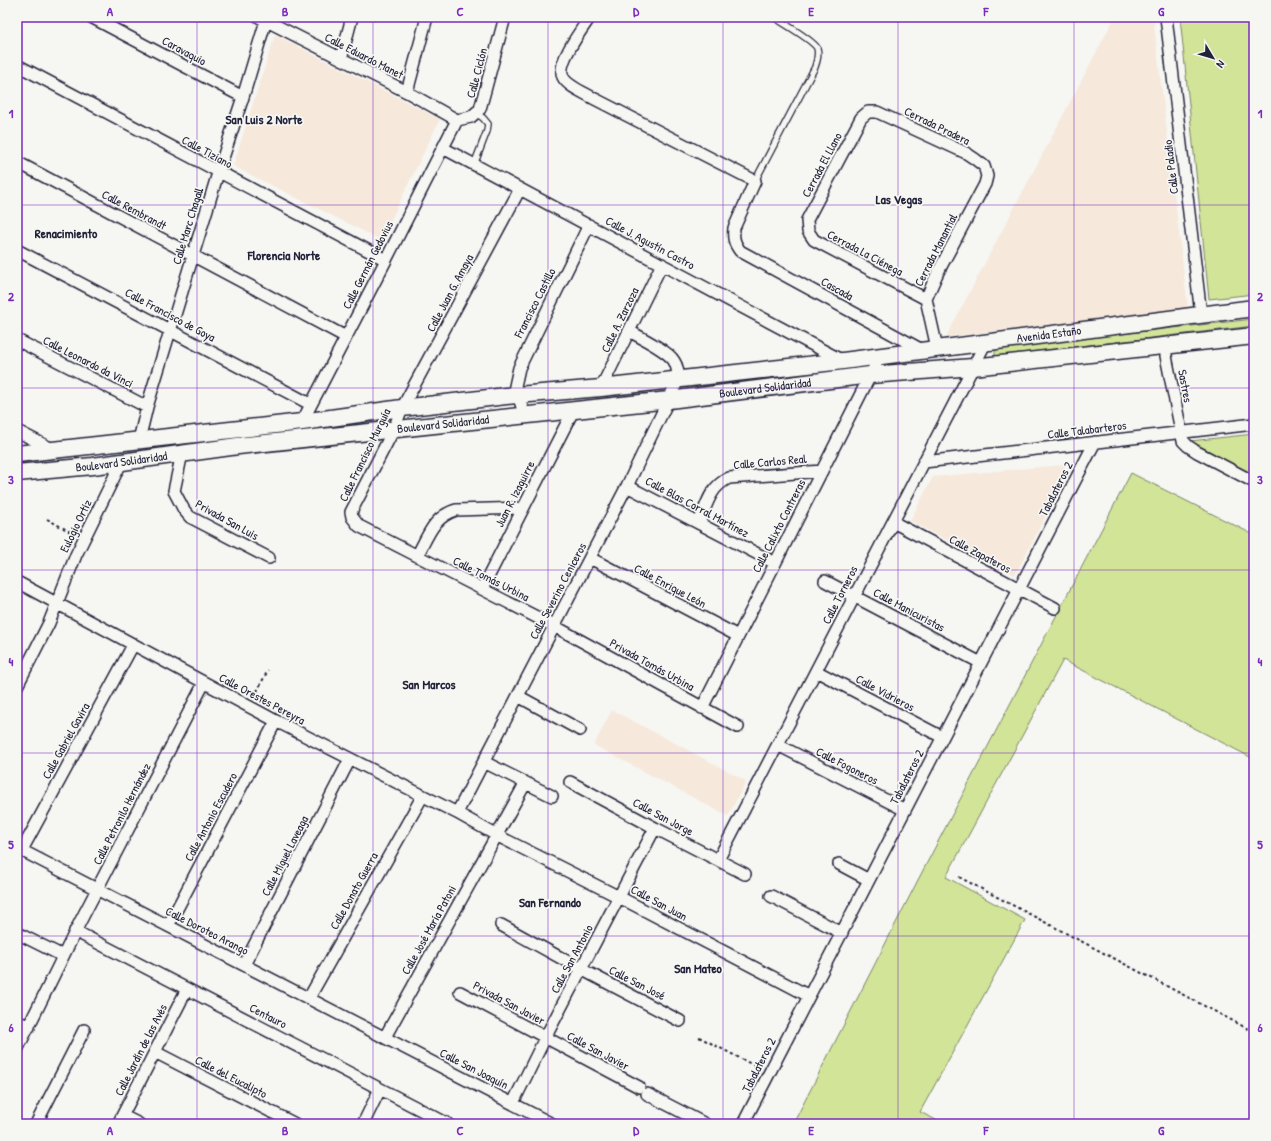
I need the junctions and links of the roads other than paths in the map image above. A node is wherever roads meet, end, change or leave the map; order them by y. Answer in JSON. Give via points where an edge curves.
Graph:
{"nodes":[{"id":1,"x":91,"y":17,"type":"edge"},
{"id":2,"x":352,"y":17,"type":"edge"},
{"id":3,"x":427,"y":17,"type":"edge"},
{"id":4,"x":505,"y":17,"type":"edge"},
{"id":5,"x":590,"y":17,"type":"edge"},
{"id":6,"x":774,"y":17,"type":"edge"},
{"id":7,"x":1166,"y":17,"type":"edge"},
{"id":8,"x":264,"y":18,"type":"edge"},
{"id":9,"x":341,"y":59,"type":"junction"},
{"id":10,"x":17,"y":65,"type":"edge"},
{"id":11,"x":407,"y":92,"type":"junction"},
{"id":12,"x":243,"y":97,"type":"junction"},
{"id":13,"x":877,"y":112,"type":"joint"},
{"id":14,"x":476,"y":113,"type":"junction"},
{"id":15,"x":457,"y":120,"type":"junction"},
{"id":16,"x":443,"y":148,"type":"junction"},
{"id":17,"x":17,"y":162,"type":"edge"},
{"id":18,"x":474,"y":164,"type":"junction"},
{"id":19,"x":984,"y":166,"type":"joint"},
{"id":20,"x":218,"y":173,"type":"junction"},
{"id":21,"x":755,"y":181,"type":"junction"},
{"id":22,"x":520,"y":189,"type":"junction"},
{"id":23,"x":589,"y":225,"type":"junction"},
{"id":24,"x":814,"y":240,"type":"joint"},
{"id":25,"x":17,"y":250,"type":"edge"},
{"id":26,"x":194,"y":256,"type":"junction"},
{"id":27,"x":386,"y":260,"type":"junction"},
{"id":28,"x":662,"y":264,"type":"junction"},
{"id":29,"x":926,"y":299,"type":"junction"},
{"id":30,"x":1254,"y":308,"type":"edge"},
{"id":31,"x":1202,"y":315,"type":"junction"},
{"id":32,"x":170,"y":330,"type":"junction"},
{"id":33,"x":629,"y":331,"type":"junction"},
{"id":34,"x":1254,"y":336,"type":"edge"},
{"id":35,"x":346,"y":337,"type":"junction"},
{"id":36,"x":17,"y":340,"type":"edge"},
{"id":37,"x":986,"y":342,"type":"junction"},
{"id":38,"x":1166,"y":345,"type":"junction"},
{"id":39,"x":929,"y":349,"type":"junction"},
{"id":40,"x":880,"y":356,"type":"junction"},
{"id":41,"x":844,"y":361,"type":"junction"},
{"id":42,"x":973,"y":367,"type":"junction"},
{"id":43,"x":870,"y":375,"type":"junction"},
{"id":44,"x":678,"y":380,"type":"junction"},
{"id":45,"x":601,"y":388,"type":"junction"},
{"id":46,"x":518,"y":396,"type":"junction"},
{"id":47,"x":669,"y":400,"type":"junction"},
{"id":48,"x":310,"y":404,"type":"junction"},
{"id":49,"x":147,"y":407,"type":"junction"},
{"id":50,"x":402,"y":408,"type":"junction"},
{"id":51,"x":573,"y":411,"type":"junction"},
{"id":52,"x":525,"y":416,"type":"junction"},
{"id":53,"x":302,"y":422,"type":"junction"},
{"id":54,"x":1254,"y":424,"type":"edge"},
{"id":55,"x":235,"y":429,"type":"junction"},
{"id":56,"x":394,"y":429,"type":"junction"},
{"id":57,"x":17,"y":431,"type":"edge"},
{"id":58,"x":1181,"y":432,"type":"junction"},
{"id":59,"x":139,"y":440,"type":"junction"},
{"id":60,"x":1095,"y":442,"type":"junction"},
{"id":61,"x":92,"y":445,"type":"junction"},
{"id":62,"x":238,"y":446,"type":"junction"},
{"id":63,"x":54,"y":450,"type":"junction"},
{"id":64,"x":182,"y":453,"type":"junction"},
{"id":65,"x":17,"y":454,"type":"edge"},
{"id":66,"x":122,"y":461,"type":"junction"},
{"id":67,"x":924,"y":462,"type":"junction"},
{"id":68,"x":93,"y":466,"type":"junction"},
{"id":69,"x":822,"y":471,"type":"junction"},
{"id":70,"x":17,"y":473,"type":"edge"},
{"id":71,"x":1254,"y":482,"type":"edge"},
{"id":72,"x":627,"y":486,"type":"junction"},
{"id":73,"x":522,"y":508,"type":"junction"},
{"id":74,"x":893,"y":522,"type":"junction"},
{"id":75,"x":700,"y":523,"type":"junction"},
{"id":76,"x":417,"y":556,"type":"junction"},
{"id":77,"x":269,"y":558,"type":"dead end"},
{"id":78,"x":590,"y":558,"type":"junction"},
{"id":79,"x":775,"y":563,"type":"junction"},
{"id":80,"x":825,"y":581,"type":"dead end"},
{"id":81,"x":17,"y":582,"type":"edge"},
{"id":82,"x":482,"y":589,"type":"junction"},
{"id":83,"x":1019,"y":589,"type":"junction"},
{"id":84,"x":855,"y":596,"type":"junction"},
{"id":85,"x":57,"y":603,"type":"junction"},
{"id":86,"x":1055,"y":608,"type":"dead end"},
{"id":87,"x":554,"y":626,"type":"junction"},
{"id":88,"x":738,"y":636,"type":"junction"},
{"id":89,"x":133,"y":645,"type":"junction"},
{"id":90,"x":981,"y":663,"type":"junction"},
{"id":91,"x":816,"y":671,"type":"junction"},
{"id":92,"x":204,"y":683,"type":"junction"},
{"id":93,"x":17,"y":686,"type":"edge"},
{"id":94,"x":518,"y":696,"type":"junction"},
{"id":95,"x":702,"y":708,"type":"junction"},
{"id":96,"x":276,"y":721,"type":"junction"},
{"id":97,"x":738,"y":727,"type":"dead end"},
{"id":98,"x":580,"y":730,"type":"dead end"},
{"id":99,"x":942,"y":738,"type":"junction"},
{"id":100,"x":778,"y":745,"type":"junction"},
{"id":101,"x":350,"y":759,"type":"junction"},
{"id":102,"x":484,"y":762,"type":"junction"},
{"id":103,"x":570,"y":782,"type":"dead end"},
{"id":104,"x":525,"y":784,"type":"junction"},
{"id":105,"x":552,"y":796,"type":"dead end"},
{"id":106,"x":422,"y":797,"type":"junction"},
{"id":107,"x":905,"y":810,"type":"junction"},
{"id":108,"x":456,"y":813,"type":"junction"},
{"id":109,"x":655,"y":828,"type":"junction"},
{"id":110,"x":496,"y":835,"type":"junction"},
{"id":111,"x":19,"y":849,"type":"edge"},
{"id":112,"x":718,"y":860,"type":"junction"},
{"id":113,"x":839,"y":864,"type":"dead end"},
{"id":114,"x":745,"y":874,"type":"dead end"},
{"id":115,"x":869,"y":880,"type":"junction"},
{"id":116,"x":98,"y":889,"type":"junction"},
{"id":117,"x":619,"y":896,"type":"junction"},
{"id":118,"x":771,"y":896,"type":"dead end"},
{"id":119,"x":501,"y":925,"type":"dead end"},
{"id":120,"x":168,"y":926,"type":"junction"},
{"id":121,"x":75,"y":931,"type":"junction"},
{"id":122,"x":17,"y":933,"type":"edge"},
{"id":123,"x":842,"y":933,"type":"junction"},
{"id":124,"x":63,"y":956,"type":"junction"},
{"id":125,"x":244,"y":965,"type":"junction"},
{"id":126,"x":582,"y":969,"type":"junction"},
{"id":127,"x":188,"y":989,"type":"junction"},
{"id":128,"x":460,"y":992,"type":"dead end"},
{"id":129,"x":809,"y":996,"type":"junction"},
{"id":130,"x":309,"y":998,"type":"junction"},
{"id":131,"x":680,"y":1020,"type":"dead end"},
{"id":132,"x":17,"y":1021,"type":"edge"},
{"id":133,"x":29,"y":1027,"type":"junction"},
{"id":134,"x":84,"y":1030,"type":"dead end"},
{"id":135,"x":385,"y":1037,"type":"junction"},
{"id":136,"x":545,"y":1038,"type":"junction"},
{"id":137,"x":17,"y":1050,"type":"edge"},
{"id":138,"x":155,"y":1052,"type":"junction"},
{"id":139,"x":639,"y":1087,"type":"dead end"},
{"id":140,"x":380,"y":1088,"type":"junction"},
{"id":141,"x":647,"y":1094,"type":"dead end"},
{"id":142,"x":514,"y":1103,"type":"junction"},
{"id":143,"x":120,"y":1120,"type":"edge"},
{"id":144,"x":36,"y":1124,"type":"edge"},
{"id":145,"x":139,"y":1124,"type":"edge"},
{"id":146,"x":295,"y":1124,"type":"edge"},
{"id":147,"x":363,"y":1124,"type":"edge"},
{"id":148,"x":448,"y":1124,"type":"edge"},
{"id":149,"x":552,"y":1124,"type":"edge"},
{"id":150,"x":705,"y":1124,"type":"edge"},
{"id":151,"x":743,"y":1124,"type":"edge"}],
"edges":[{"from":1,"to":12,"type":"street","name":"Caravaquio"},
{"from":2,"to":9,"type":"street"},
{"from":3,"to":11,"type":"street"},
{"from":4,"to":14,"type":"street","name":"Calle Ciclón","via":[[482,104]]},
{"from":5,"to":21,"type":"street","via":[[565,56],[563,77],[572,86]]},
{"from":6,"to":21,"type":"lane","via":[[811,41],[817,47],[818,55],[815,67]]},
{"from":7,"to":31,"type":"street","name":"Calle Paladio"},
{"from":8,"to":9,"type":"street","name":"Calle Eduardo Manet"},
{"from":8,"to":12,"type":"street","name":"Calle Marc Chagall"},
{"from":9,"to":11,"type":"street","name":"Calle Eduardo Manet"},
{"from":10,"to":20,"type":"street","name":"Calle Tiziano"},
{"from":11,"to":15,"type":"street","name":"Calle Eduardo Manet"},
{"from":12,"to":20,"type":"street","name":"Calle Marc Chagall"},
{"from":13,"to":19,"type":"street","name":"Cerrada Pradera","via":[[966,154]]},
{"from":13,"to":24,"type":"street","name":"Cerrada El Llano","via":[[868,112],[861,118],[807,220],[808,230]]},
{"from":14,"to":15,"type":"street","name":"Calle Ciclón","via":[[471,117]]},
{"from":14,"to":18,"type":"lane","via":[[488,124]]},
{"from":15,"to":16,"type":"street","name":"Calle Germán Gedovius"},
{"from":16,"to":18,"type":"street","name":"Calle J. Agustín Castro"},
{"from":16,"to":27,"type":"street","name":"Calle Germán Gedovius"},
{"from":17,"to":26,"type":"street","name":"Calle Rembrandt"},
{"from":18,"to":22,"type":"street","name":"Calle J. Agustín Castro"},
{"from":19,"to":29,"type":"street","name":"Cerrada Manantial","via":[[987,176],[985,184]]},
{"from":20,"to":26,"type":"street","name":"Calle Marc Chagall"},
{"from":20,"to":27,"type":"street","name":"Calle Tiziano"},
{"from":21,"to":39,"type":"street","name":"Cascada","via":[[734,228],[733,236],[740,251]]},
{"from":22,"to":23,"type":"street","name":"Calle J. Agustín Castro"},
{"from":22,"to":50,"type":"street","name":"Calle Juan G. Amaya"},
{"from":23,"to":28,"type":"street","name":"Calle J. Agustín Castro"},
{"from":23,"to":46,"type":"street","name":"Francisco Castillo","via":[[518,368],[515,386]]},
{"from":24,"to":29,"type":"street","name":"Cerrada La Ciénega"},
{"from":25,"to":32,"type":"street","name":"Calle Francisco de Goya"},
{"from":26,"to":32,"type":"street","name":"Calle Marc Chagall"},
{"from":26,"to":35,"type":"street","name":"Calle Rembrandt"},
{"from":27,"to":35,"type":"street","name":"Calle Germán Gedovius"},
{"from":28,"to":33,"type":"street","name":"Calle A. Zarzoza"},
{"from":28,"to":41,"type":"street","name":"Calle J. Agustín Castro"},
{"from":29,"to":39,"type":"street","name":"Cerrada Manantial"},
{"from":30,"to":31,"type":"main road","name":"Avenida Estaño"},
{"from":31,"to":37,"type":"main road","name":"Avenida Estaño"},
{"from":32,"to":48,"type":"street","name":"Calle Francisco de Goya"},
{"from":32,"to":49,"type":"street","name":"Calle Marc Chagall"},
{"from":33,"to":44,"type":"street","via":[[674,360]]},
{"from":33,"to":45,"type":"street","name":"Calle A. Zarzoza"},
{"from":34,"to":38,"type":"main road","name":"Avenida Estaño"},
{"from":35,"to":48,"type":"street","name":"Calle Germán Gedovius"},
{"from":36,"to":49,"type":"street","name":"Calle Leonardo da Vinci"},
{"from":37,"to":39,"type":"main road","name":"Avenida Estaño"},
{"from":37,"to":42,"type":"street","name":"Calle Torneros"},
{"from":38,"to":42,"type":"main road","name":"Avenida Estaño"},
{"from":38,"to":58,"type":"street","name":"Sastres"},
{"from":39,"to":40,"type":"main road","name":"Avenida Estaño"},
{"from":40,"to":41,"type":"main road","name":"Avenida Estaño"},
{"from":40,"to":43,"type":"street","name":"Calle Calixto Contreras"},
{"from":41,"to":44,"type":"main road","name":"Boulevard Solidaridad"},
{"from":42,"to":43,"type":"main road","name":"Avenida Estaño"},
{"from":42,"to":67,"type":"street","name":"Calle Torneros"},
{"from":43,"to":47,"type":"main road","name":"Boulevard Solidaridad"},
{"from":43,"to":69,"type":"street","name":"Calle Calixto Contreras"},
{"from":44,"to":45,"type":"main road","name":"Boulevard Solidaridad"},
{"from":44,"to":47,"type":"street","name":"Calle Severino Ceniceros"},
{"from":45,"to":46,"type":"main road","name":"Boulevard Solidaridad"},
{"from":46,"to":50,"type":"main road","name":"Boulevard Solidaridad"},
{"from":46,"to":52,"type":"street","name":"Francisco Castillo"},
{"from":47,"to":51,"type":"main road","name":"Boulevard Solidaridad"},
{"from":47,"to":72,"type":"street","name":"Calle Severino Ceniceros"},
{"from":48,"to":53,"type":"street","name":"Calle Germán Gedovius"},
{"from":49,"to":59,"type":"street","name":"Calle Marc Chagall"},
{"from":50,"to":53,"type":"main road","name":"Boulevard Solidaridad"},
{"from":50,"to":56,"type":"street","name":"Calle Francisco Murguía"},
{"from":51,"to":52,"type":"main road","name":"Boulevard Solidaridad"},
{"from":51,"to":73,"type":"street","name":"Juan R. Izaguirre"},
{"from":52,"to":56,"type":"main road","name":"Boulevard Solidaridad"},
{"from":53,"to":55,"type":"main road","name":"Boulevard Solidaridad"},
{"from":54,"to":58,"type":"street","name":"Calle Talabarteros"},
{"from":55,"to":59,"type":"main road","name":"Boulevard Solidaridad"},
{"from":55,"to":62,"type":"main road"},
{"from":56,"to":62,"type":"main road","name":"Boulevard Solidaridad"},
{"from":56,"to":76,"type":"street","name":"Calle Francisco Murguía","via":[[351,512],[359,526]]},
{"from":57,"to":63,"type":"street"},
{"from":58,"to":60,"type":"street","name":"Calle Talabarteros"},
{"from":58,"to":71,"type":"street","via":[[1183,441],[1188,446]]},
{"from":59,"to":61,"type":"main road","name":"Boulevard Solidaridad"},
{"from":60,"to":67,"type":"street","name":"Calle Talabarteros"},
{"from":60,"to":83,"type":"street","name":"Tabalateros 2"},
{"from":61,"to":63,"type":"main road","name":"Boulevard Solidaridad"},
{"from":61,"to":68,"type":"main road"},
{"from":62,"to":64,"type":"main road","name":"Boulevard Solidaridad"},
{"from":63,"to":65,"type":"main road","name":"Boulevard Solidaridad"},
{"from":64,"to":66,"type":"main road","name":"Boulevard Solidaridad"},
{"from":64,"to":77,"type":"street","name":"Privada San Luis","via":[[174,491],[184,510],[190,517]]},
{"from":66,"to":68,"type":"main road","name":"Boulevard Solidaridad"},
{"from":66,"to":85,"type":"street","name":"Eulogio Ortíz"},
{"from":67,"to":74,"type":"street","name":"Calle Torneros"},
{"from":68,"to":70,"type":"main road","name":"Boulevard Solidaridad"},
{"from":69,"to":75,"type":"street","name":"Calle Carlos Real","via":[[729,478],[714,489]]},
{"from":69,"to":79,"type":"street","name":"Calle Calixto Contreras"},
{"from":72,"to":75,"type":"street","name":"Calle Blas Corral Martínez"},
{"from":72,"to":78,"type":"street","name":"Calle Severino Ceniceros"},
{"from":73,"to":76,"type":"street","via":[[456,510],[446,513],[437,520]]},
{"from":73,"to":82,"type":"street","name":"Juan R. Izaguirre"},
{"from":74,"to":83,"type":"street","name":"Calle Zapateros"},
{"from":74,"to":84,"type":"street","name":"Calle Torneros"},
{"from":75,"to":79,"type":"street","name":"Calle Blas Corral Martínez"},
{"from":76,"to":82,"type":"street","name":"Calle Tomás Urbina"},
{"from":78,"to":87,"type":"street","name":"Calle Severino Ceniceros"},
{"from":78,"to":88,"type":"street","name":"Calle Enrique León"},
{"from":79,"to":88,"type":"street","name":"Calle Calixto Contreras"},
{"from":80,"to":84,"type":"street","name":"Calle Manicuristas"},
{"from":81,"to":85,"type":"street","name":"Calle Orestes Pereyra"},
{"from":82,"to":87,"type":"street","name":"Calle Tomás Urbina"},
{"from":83,"to":86,"type":"street","name":"Calle Zapateros"},
{"from":83,"to":90,"type":"street","name":"Tabalateros 2"},
{"from":84,"to":90,"type":"street","name":"Calle Manicuristas"},
{"from":84,"to":91,"type":"street","name":"Calle Torneros"},
{"from":85,"to":89,"type":"street","name":"Calle Orestes Pereyra"},
{"from":85,"to":93,"type":"street","name":"Eulogio Ortíz"},
{"from":87,"to":94,"type":"street","name":"Calle Severino Ceniceros"},
{"from":87,"to":95,"type":"street","name":"Privada Tomás Urbina"},
{"from":88,"to":95,"type":"street","name":"Calle Calixto Contreras"},
{"from":89,"to":92,"type":"street","name":"Calle Orestes Pereyra"},
{"from":89,"to":111,"type":"street","name":"Calle Gabriel Gavira"},
{"from":90,"to":99,"type":"street","name":"Tabalateros 2"},
{"from":91,"to":99,"type":"street","name":"Calle Vidrieros"},
{"from":91,"to":100,"type":"street","name":"Calle Torneros"},
{"from":92,"to":96,"type":"street","name":"Calle Orestes Pereyra"},
{"from":92,"to":116,"type":"street","name":"Calle Petronilo Hernández"},
{"from":94,"to":98,"type":"street"},
{"from":94,"to":102,"type":"street","name":"Calle Severino Ceniceros"},
{"from":95,"to":97,"type":"street","name":"Privada Tomás Urbina"},
{"from":96,"to":101,"type":"street","name":"Calle Orestes Pereyra"},
{"from":96,"to":120,"type":"street","name":"Calle Antonio Escudero"},
{"from":99,"to":107,"type":"street","name":"Tabalateros 2"},
{"from":100,"to":107,"type":"street","name":"Calle Fogoneros"},
{"from":100,"to":112,"type":"street","name":"Calle Torneros"},
{"from":101,"to":106,"type":"street","name":"Calle Orestes Pereyra"},
{"from":101,"to":125,"type":"street","name":"Calle Miguel Laveaga"},
{"from":102,"to":104,"type":"street"},
{"from":102,"to":108,"type":"street","name":"Calle Severino Ceniceros"},
{"from":103,"to":109,"type":"street","name":"Calle San Jorge"},
{"from":104,"to":105,"type":"street"},
{"from":104,"to":110,"type":"street","name":"Calle José María Patoni"},
{"from":106,"to":108,"type":"street","name":"Calle Orestes Pereyra"},
{"from":106,"to":130,"type":"street","name":"Calle Donato Guerra"},
{"from":107,"to":115,"type":"street","name":"Tabalateros 2"},
{"from":108,"to":110,"type":"street","name":"Calle Orestes Pereyra"},
{"from":109,"to":112,"type":"street","name":"Calle San Jorge"},
{"from":109,"to":117,"type":"street","name":"Calle San Antonio"},
{"from":110,"to":117,"type":"street","name":"Calle San Juan"},
{"from":110,"to":135,"type":"street","name":"Calle José María Patoni"},
{"from":111,"to":116,"type":"street","name":"Calle Doroteo Arango"},
{"from":112,"to":114,"type":"street","name":"Calle San Jorge"},
{"from":113,"to":115,"type":"street"},
{"from":115,"to":123,"type":"street","name":"Tabalateros 2"},
{"from":116,"to":120,"type":"street","name":"Calle Doroteo Arango"},
{"from":116,"to":121,"type":"street","name":"Calle Petronilo Hernández"},
{"from":117,"to":126,"type":"street","name":"Calle San Antonio"},
{"from":117,"to":129,"type":"street","name":"Calle San Juan"},
{"from":118,"to":123,"type":"street"},
{"from":119,"to":126,"type":"street","name":"Calle San José"},
{"from":120,"to":125,"type":"street","name":"Calle Doroteo Arango"},
{"from":121,"to":124,"type":"street","name":"Calle Petronilo Hernández"},
{"from":121,"to":127,"type":"street","name":"Centauro"},
{"from":122,"to":124,"type":"street"},
{"from":123,"to":129,"type":"street","name":"Tabalateros 2"},
{"from":124,"to":133,"type":"street","name":"Calle Petronilo Hernández"},
{"from":125,"to":130,"type":"street","name":"Calle Doroteo Arango"},
{"from":126,"to":131,"type":"street","name":"Calle San José"},
{"from":126,"to":136,"type":"street","name":"Calle San Antonio"},
{"from":127,"to":138,"type":"street","name":"Calle Jardín de las Avés"},
{"from":127,"to":140,"type":"street","name":"Centauro"},
{"from":128,"to":136,"type":"street","name":"Privada San Javier"},
{"from":129,"to":151,"type":"street","name":"Tabalateros 2"},
{"from":130,"to":135,"type":"street","name":"Calle Doroteo Arango"},
{"from":132,"to":133,"type":"street"},
{"from":133,"to":137,"type":"street","name":"Calle Petronilo Hernández"},
{"from":134,"to":144,"type":"street"},
{"from":135,"to":142,"type":"street","name":"Calle San Joaquín"},
{"from":136,"to":139,"type":"street","name":"Calle San Javier"},
{"from":136,"to":142,"type":"street","name":"Calle San Antonio"},
{"from":138,"to":143,"type":"street","name":"Calle Jardín de las Avés"},
{"from":138,"to":146,"type":"street","name":"Calle del Eucalipto"},
{"from":140,"to":147,"type":"street"},
{"from":140,"to":148,"type":"street","name":"Centauro"},
{"from":141,"to":150,"type":"street"},
{"from":142,"to":149,"type":"street","name":"Calle San Joaquín"},
{"from":143,"to":145,"type":"street"}]}
